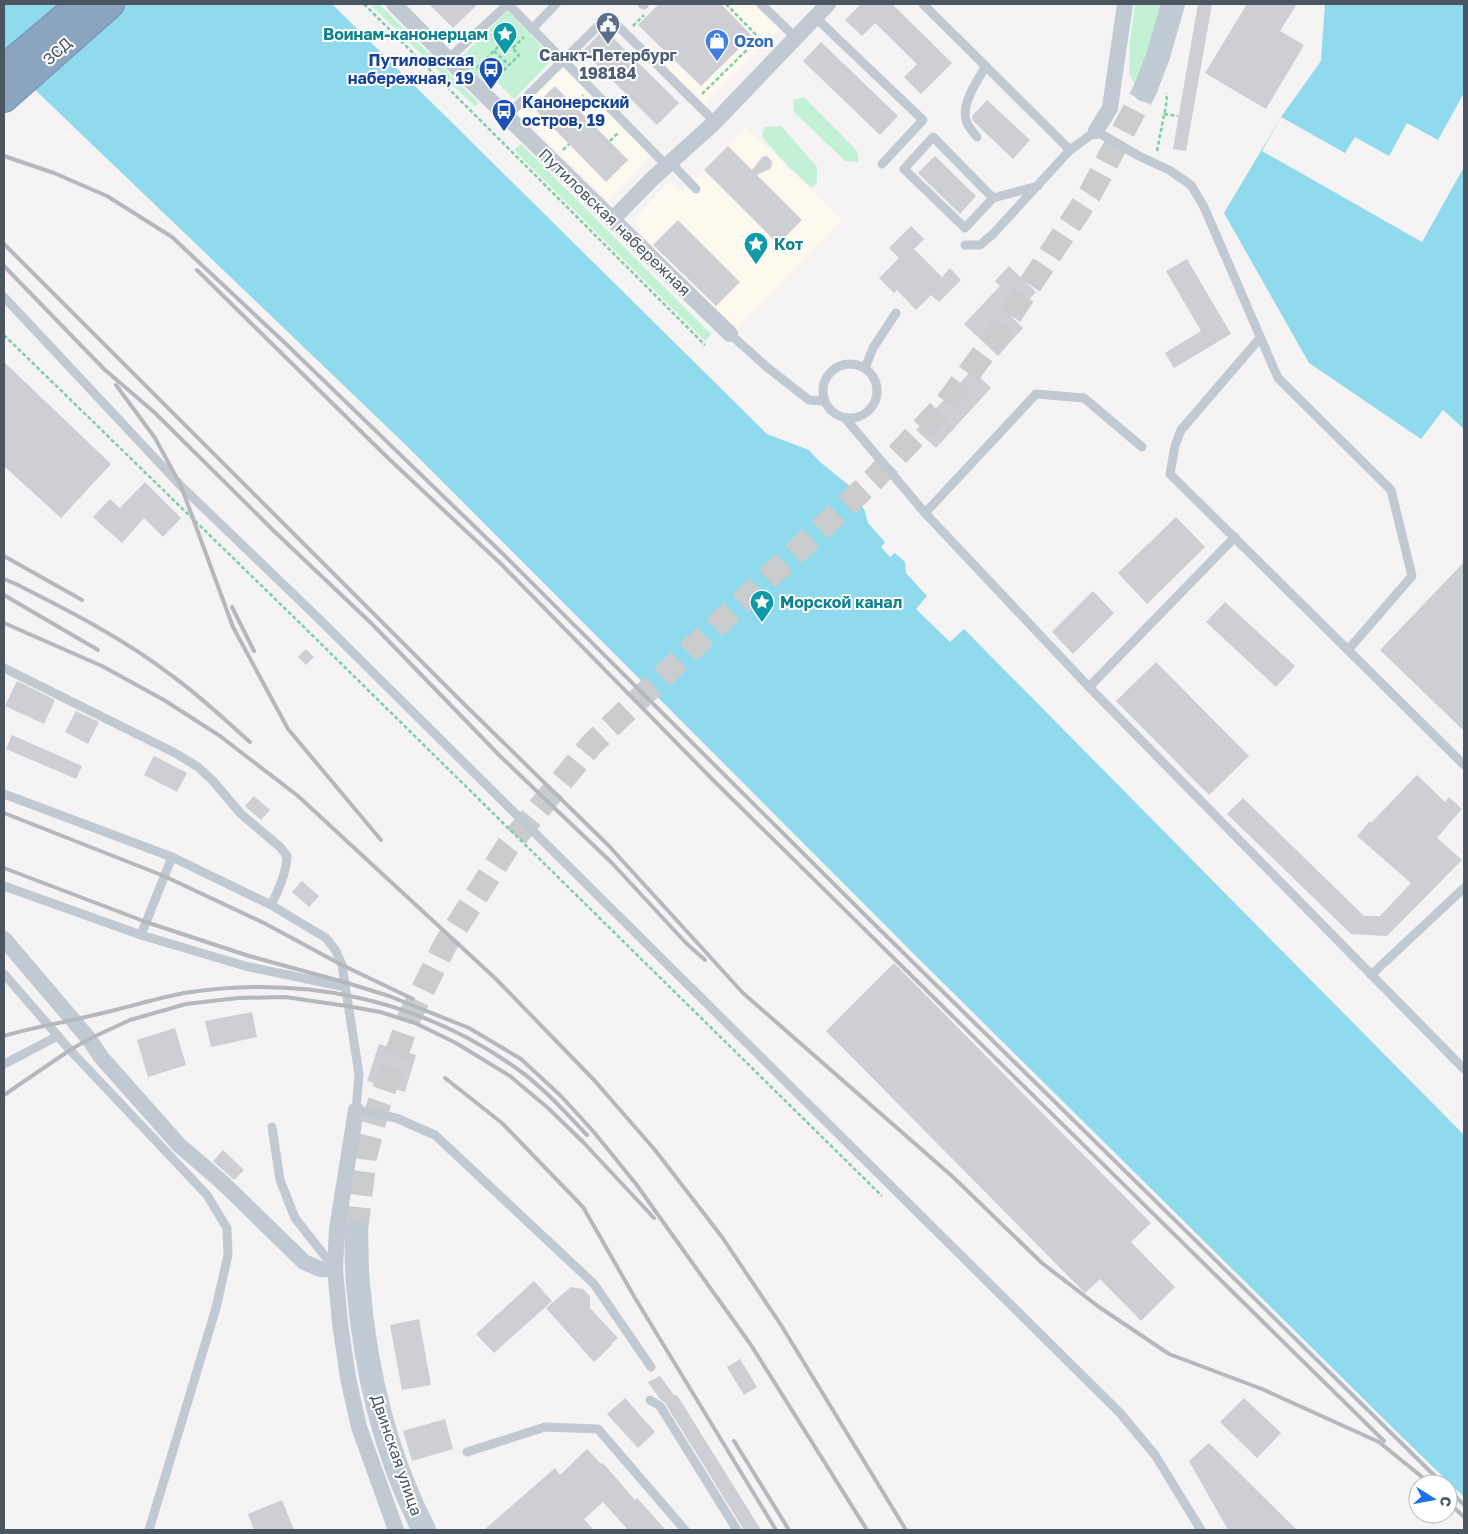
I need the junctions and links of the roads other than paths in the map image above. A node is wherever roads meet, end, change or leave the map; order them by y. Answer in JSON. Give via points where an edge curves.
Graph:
{"nodes":[{"id":1,"x":81,"y":4,"type":"edge"},
{"id":2,"x":110,"y":4,"type":"edge"},
{"id":3,"x":394,"y":4,"type":"edge"},
{"id":4,"x":508,"y":4,"type":"edge"},
{"id":5,"x":556,"y":4,"type":"edge"},
{"id":6,"x":761,"y":4,"type":"edge"},
{"id":7,"x":828,"y":4,"type":"edge"},
{"id":8,"x":923,"y":4,"type":"edge"},
{"id":9,"x":1125,"y":4,"type":"edge"},
{"id":10,"x":1173,"y":4,"type":"edge"},
{"id":11,"x":816,"y":18,"type":"junction"},
{"id":12,"x":532,"y":29,"type":"junction"},
{"id":13,"x":796,"y":38,"type":"junction"},
{"id":14,"x":448,"y":59,"type":"junction"},
{"id":15,"x":563,"y":60,"type":"junction"},
{"id":16,"x":986,"y":66,"type":"junction"},
{"id":17,"x":4,"y":68,"type":"edge"},
{"id":18,"x":1155,"y":92,"type":"tunnel mouth"},
{"id":19,"x":4,"y":98,"type":"edge"},
{"id":20,"x":508,"y":116,"type":"junction"},
{"id":21,"x":715,"y":122,"type":"junction"},
{"id":22,"x":1096,"y":132,"type":"junction"},
{"id":23,"x":977,"y":137,"type":"dead end"},
{"id":24,"x":1070,"y":150,"type":"junction"},
{"id":25,"x":669,"y":164,"type":"junction"},
{"id":26,"x":882,"y":164,"type":"dead end"},
{"id":27,"x":1038,"y":186,"type":"junction"},
{"id":28,"x":696,"y":189,"type":"dead end"},
{"id":29,"x":993,"y":198,"type":"junction"},
{"id":30,"x":613,"y":220,"type":"junction"},
{"id":31,"x":965,"y":245,"type":"dead end"},
{"id":32,"x":4,"y":297,"type":"edge"},
{"id":33,"x":896,"y":313,"type":"dead end"},
{"id":34,"x":730,"y":334,"type":"joint"},
{"id":35,"x":1260,"y":338,"type":"junction"},
{"id":36,"x":865,"y":368,"type":"junction"},
{"id":37,"x":825,"y":401,"type":"junction"},
{"id":38,"x":845,"y":418,"type":"junction"},
{"id":39,"x":1142,"y":447,"type":"dead end"},
{"id":40,"x":925,"y":513,"type":"junction"},
{"id":41,"x":1235,"y":537,"type":"junction"},
{"id":42,"x":1348,"y":650,"type":"junction"},
{"id":43,"x":4,"y":668,"type":"edge"},
{"id":44,"x":1089,"y":687,"type":"junction"},
{"id":45,"x":1464,"y":765,"type":"edge"},
{"id":46,"x":4,"y":794,"type":"edge"},
{"id":47,"x":172,"y":857,"type":"junction"},
{"id":48,"x":4,"y":886,"type":"edge"},
{"id":49,"x":1464,"y":888,"type":"edge"},
{"id":50,"x":271,"y":905,"type":"junction"},
{"id":51,"x":141,"y":935,"type":"junction"},
{"id":52,"x":4,"y":939,"type":"edge"},
{"id":53,"x":4,"y":974,"type":"edge"},
{"id":54,"x":1371,"y":974,"type":"junction"},
{"id":55,"x":345,"y":987,"type":"junction"},
{"id":56,"x":58,"y":1036,"type":"junction"},
{"id":57,"x":4,"y":1064,"type":"edge"},
{"id":58,"x":1464,"y":1069,"type":"edge"},
{"id":59,"x":356,"y":1110,"type":"junction"},
{"id":60,"x":272,"y":1127,"type":"dead end"},
{"id":61,"x":356,"y":1231,"type":"tunnel mouth"},
{"id":62,"x":335,"y":1269,"type":"junction"},
{"id":63,"x":651,"y":1366,"type":"dead end"},
{"id":64,"x":650,"y":1400,"type":"dead end"},
{"id":65,"x":467,"y":1452,"type":"dead end"},
{"id":66,"x":149,"y":1530,"type":"edge"},
{"id":67,"x":396,"y":1530,"type":"edge"},
{"id":68,"x":424,"y":1530,"type":"edge"},
{"id":69,"x":685,"y":1530,"type":"edge"},
{"id":70,"x":737,"y":1530,"type":"edge"},
{"id":71,"x":1200,"y":1530,"type":"edge"}],
"edges":[{"from":1,"to":17,"type":"highway","name":"ЗСД"},
{"from":2,"to":19,"type":"highway","name":"ЗСД"},
{"from":3,"to":14,"type":"street","name":"Путиловская набережная"},
{"from":4,"to":12,"type":"lane"},
{"from":4,"to":14,"type":"lane"},
{"from":5,"to":12,"type":"lane"},
{"from":6,"to":13,"type":"lane"},
{"from":7,"to":11,"type":"street"},
{"from":8,"to":16,"type":"lane"},
{"from":9,"to":22,"type":"street","via":[[1110,108]]},
{"from":10,"to":18,"type":"street","via":[[1158,56]]},
{"from":11,"to":13,"type":"street"},
{"from":11,"to":26,"type":"lane","via":[[923,120]]},
{"from":12,"to":15,"type":"lane"},
{"from":13,"to":21,"type":"street"},
{"from":14,"to":20,"type":"street","name":"Путиловская набережная"},
{"from":15,"to":20,"type":"lane"},
{"from":15,"to":21,"type":"lane","via":[[608,16]]},
{"from":15,"to":25,"type":"lane"},
{"from":16,"to":23,"type":"lane","via":[[964,114],[966,123]]},
{"from":16,"to":24,"type":"lane"},
{"from":20,"to":30,"type":"street","name":"Путиловская набережная"},
{"from":21,"to":25,"type":"street"},
{"from":22,"to":24,"type":"lane"},
{"from":22,"to":35,"type":"lane","via":[[1155,162],[1191,185],[1204,207]]},
{"from":24,"to":27,"type":"lane"},
{"from":25,"to":28,"type":"lane"},
{"from":25,"to":30,"type":"street"},
{"from":27,"to":29,"type":"lane"},
{"from":27,"to":31,"type":"lane","via":[[980,245]]},
{"from":29,"to":29,"type":"lane","via":[[933,137],[904,169],[965,228]]},
{"from":30,"to":34,"type":"street","name":"Путиловская набережная"},
{"from":32,"to":71,"type":"lane","via":[[180,486],[319,619],[1120,1413],[1154,1455]]},
{"from":33,"to":36,"type":"lane","via":[[873,348]]},
{"from":34,"to":37,"type":"lane","via":[[809,400]]},
{"from":35,"to":41,"type":"lane","via":[[1181,430],[1170,474]]},
{"from":35,"to":42,"type":"lane","via":[[1278,378],[1391,490],[1412,576]]},
{"from":36,"to":37,"type":"lane","via":[[845,364],[835,368],[823,386]]},
{"from":36,"to":38,"type":"lane","via":[[873,375],[878,396],[866,414]]},
{"from":37,"to":38,"type":"lane","via":[[835,414]]},
{"from":38,"to":40,"type":"lane"},
{"from":39,"to":40,"type":"lane","via":[[1084,398],[1036,394]]},
{"from":40,"to":44,"type":"lane"},
{"from":41,"to":42,"type":"lane"},
{"from":41,"to":44,"type":"lane"},
{"from":42,"to":45,"type":"lane"},
{"from":43,"to":50,"type":"lane","via":[[198,767],[240,814],[287,856],[287,868]]},
{"from":44,"to":54,"type":"lane"},
{"from":46,"to":47,"type":"lane"},
{"from":47,"to":50,"type":"lane"},
{"from":47,"to":51,"type":"lane"},
{"from":48,"to":51,"type":"lane"},
{"from":49,"to":54,"type":"lane"},
{"from":50,"to":55,"type":"lane","via":[[326,938],[342,965]]},
{"from":51,"to":55,"type":"lane","via":[[245,966]]},
{"from":52,"to":62,"type":"street","via":[[179,1145],[304,1262],[320,1269]]},
{"from":53,"to":56,"type":"lane"},
{"from":54,"to":58,"type":"lane"},
{"from":55,"to":59,"type":"lane","via":[[359,1074]]},
{"from":56,"to":57,"type":"lane"},
{"from":56,"to":66,"type":"lane","via":[[207,1195],[227,1228],[228,1255],[216,1308]]},
{"from":59,"to":62,"type":"street","via":[[337,1229]]},
{"from":59,"to":63,"type":"lane","via":[[396,1118],[435,1134],[594,1284]]},
{"from":60,"to":62,"type":"lane","via":[[280,1180],[294,1218]]},
{"from":61,"to":68,"type":"street","name":"Двинская улица","via":[[362,1329],[372,1380],[391,1449]]},
{"from":62,"to":67,"type":"street","via":[[348,1378],[359,1427]]},
{"from":64,"to":70,"type":"lane","via":[[660,1406]]},
{"from":65,"to":69,"type":"lane","via":[[545,1427],[598,1429]]}]}
